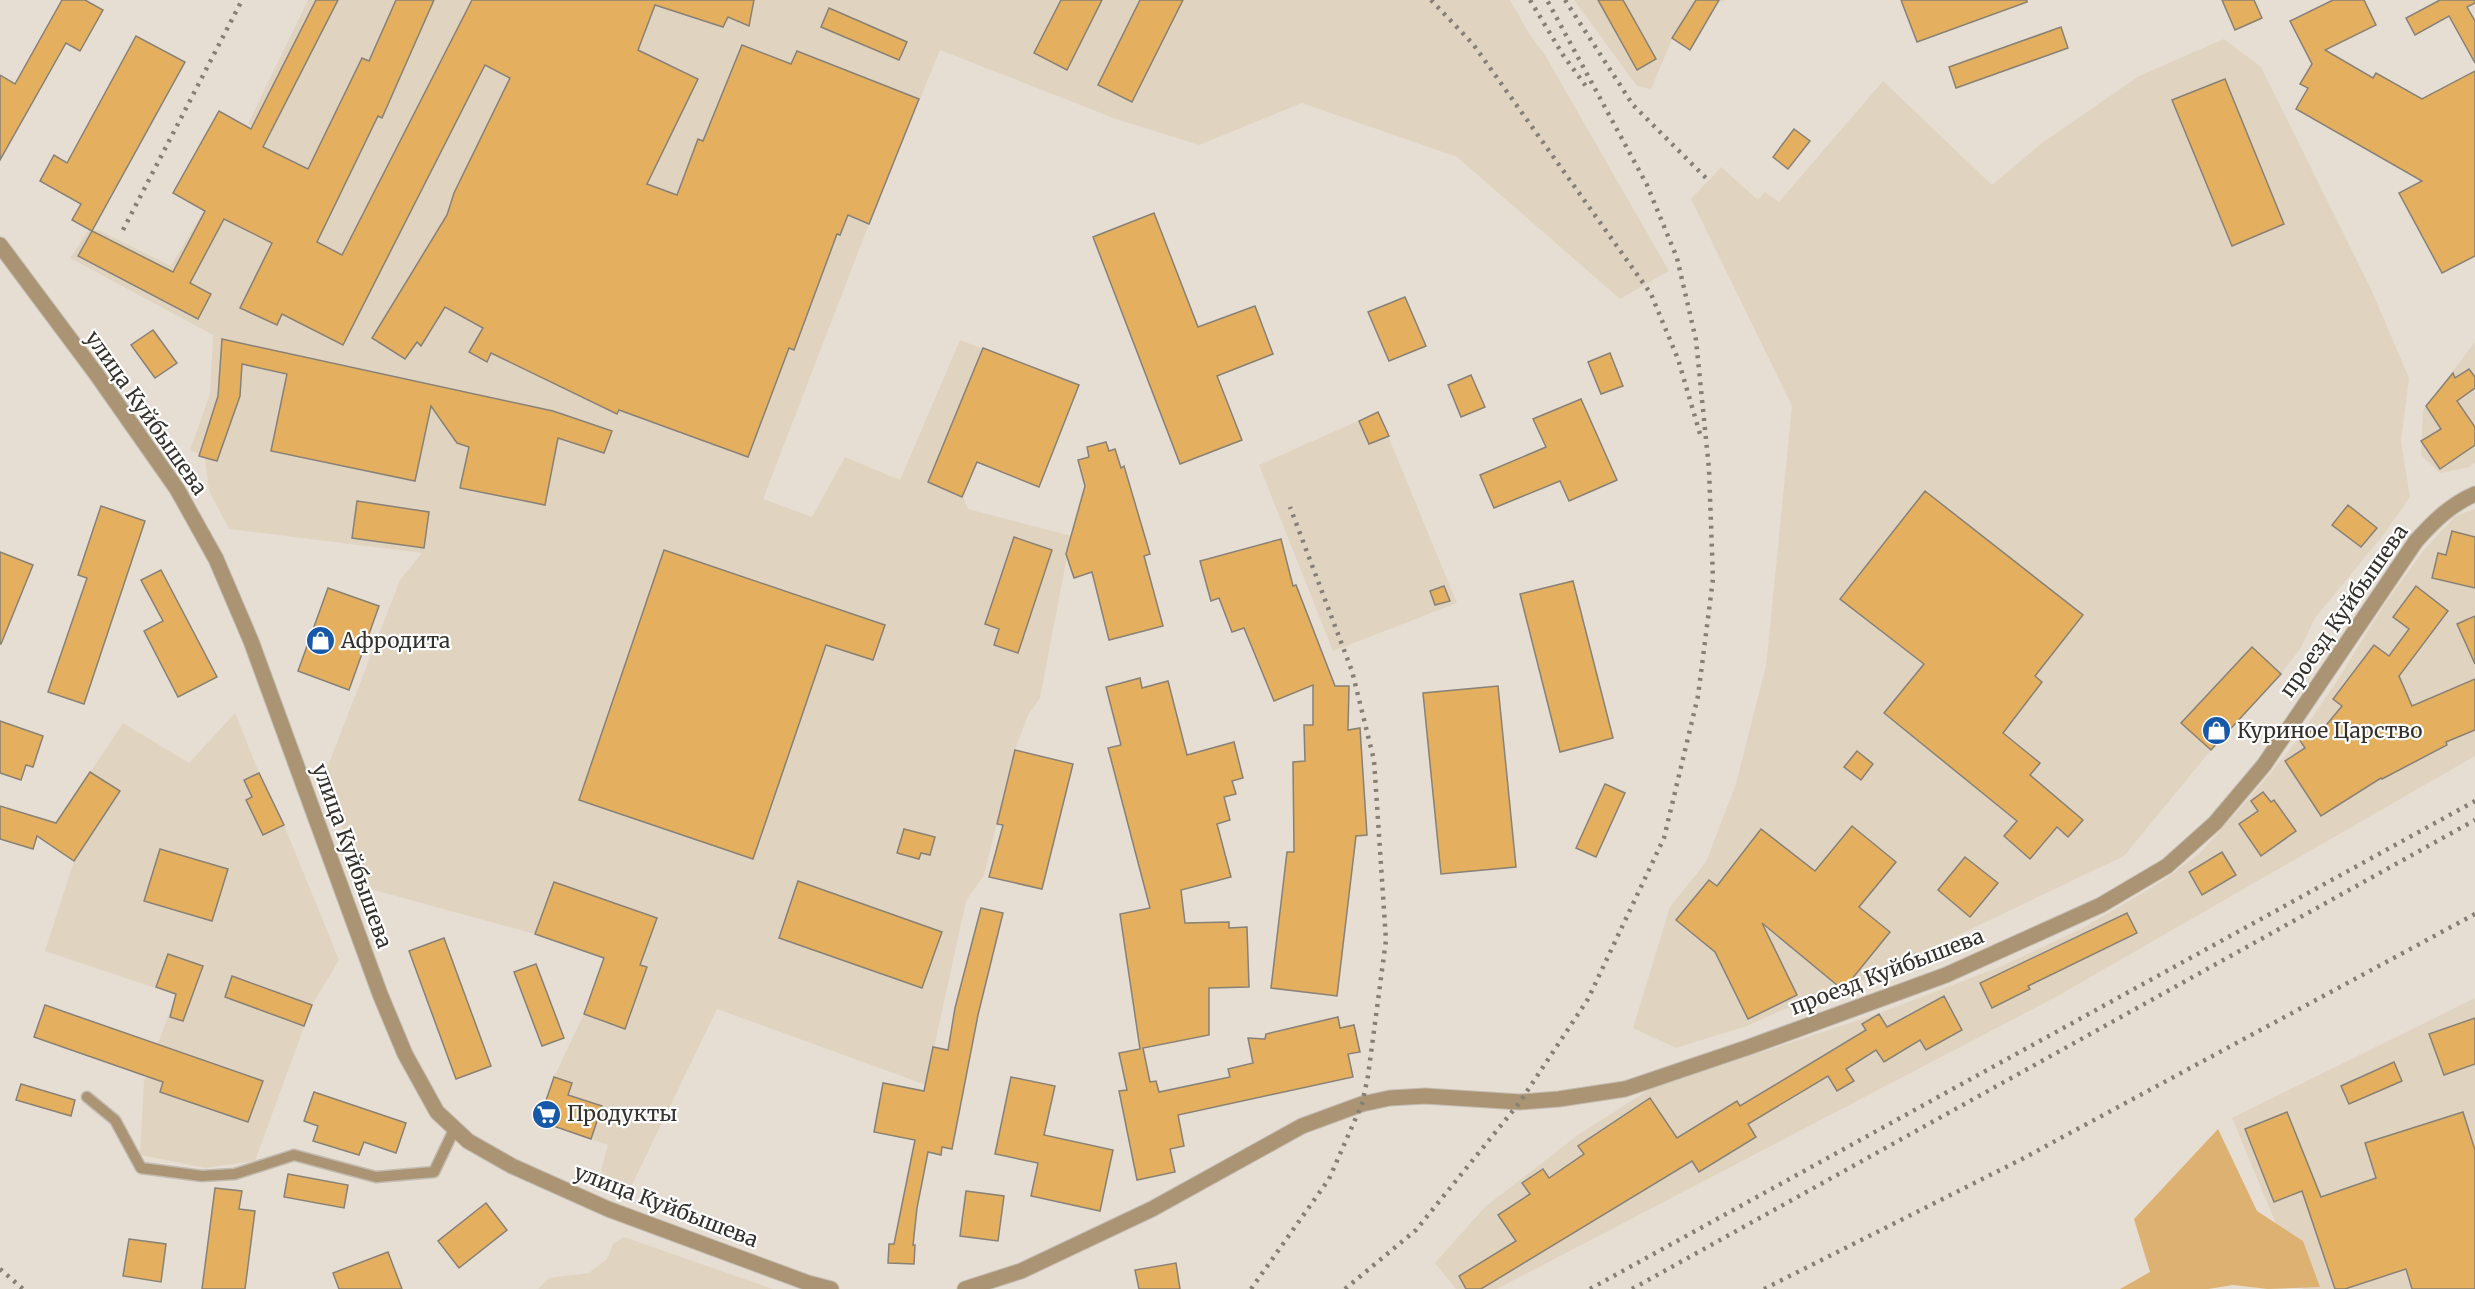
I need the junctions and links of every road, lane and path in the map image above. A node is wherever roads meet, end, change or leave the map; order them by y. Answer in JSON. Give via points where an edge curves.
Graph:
{"nodes":[{"id":1,"x":0,"y":245,"type":"edge"},
{"id":2,"x":2475,"y":494,"type":"edge"},
{"id":3,"x":87,"y":1096,"type":"dead end"},
{"id":4,"x":454,"y":1130,"type":"junction"},
{"id":5,"x":831,"y":1289,"type":"edge"},
{"id":6,"x":964,"y":1289,"type":"edge"}],
"edges":[{"from":1,"to":4,"type":"street","name":"улица Куйбышева","via":[[177,489],[216,559],[251,641],[405,1054],[437,1112]]},
{"from":2,"to":6,"type":"street","name":"проезд Куйбышева","via":[[2434,520],[2416,541],[2264,765],[2215,823],[2167,866],[2101,905],[1946,975],[1625,1089],[1520,1102],[1425,1096],[1362,1104],[1302,1126],[1152,1209],[1021,1271]]},
{"from":3,"to":4,"type":"lane","via":[[115,1120],[141,1168],[202,1176],[235,1173],[294,1155],[376,1177],[434,1172]]},
{"from":4,"to":5,"type":"street","name":"улица Куйбышева","via":[[512,1166],[608,1209]]}]}
